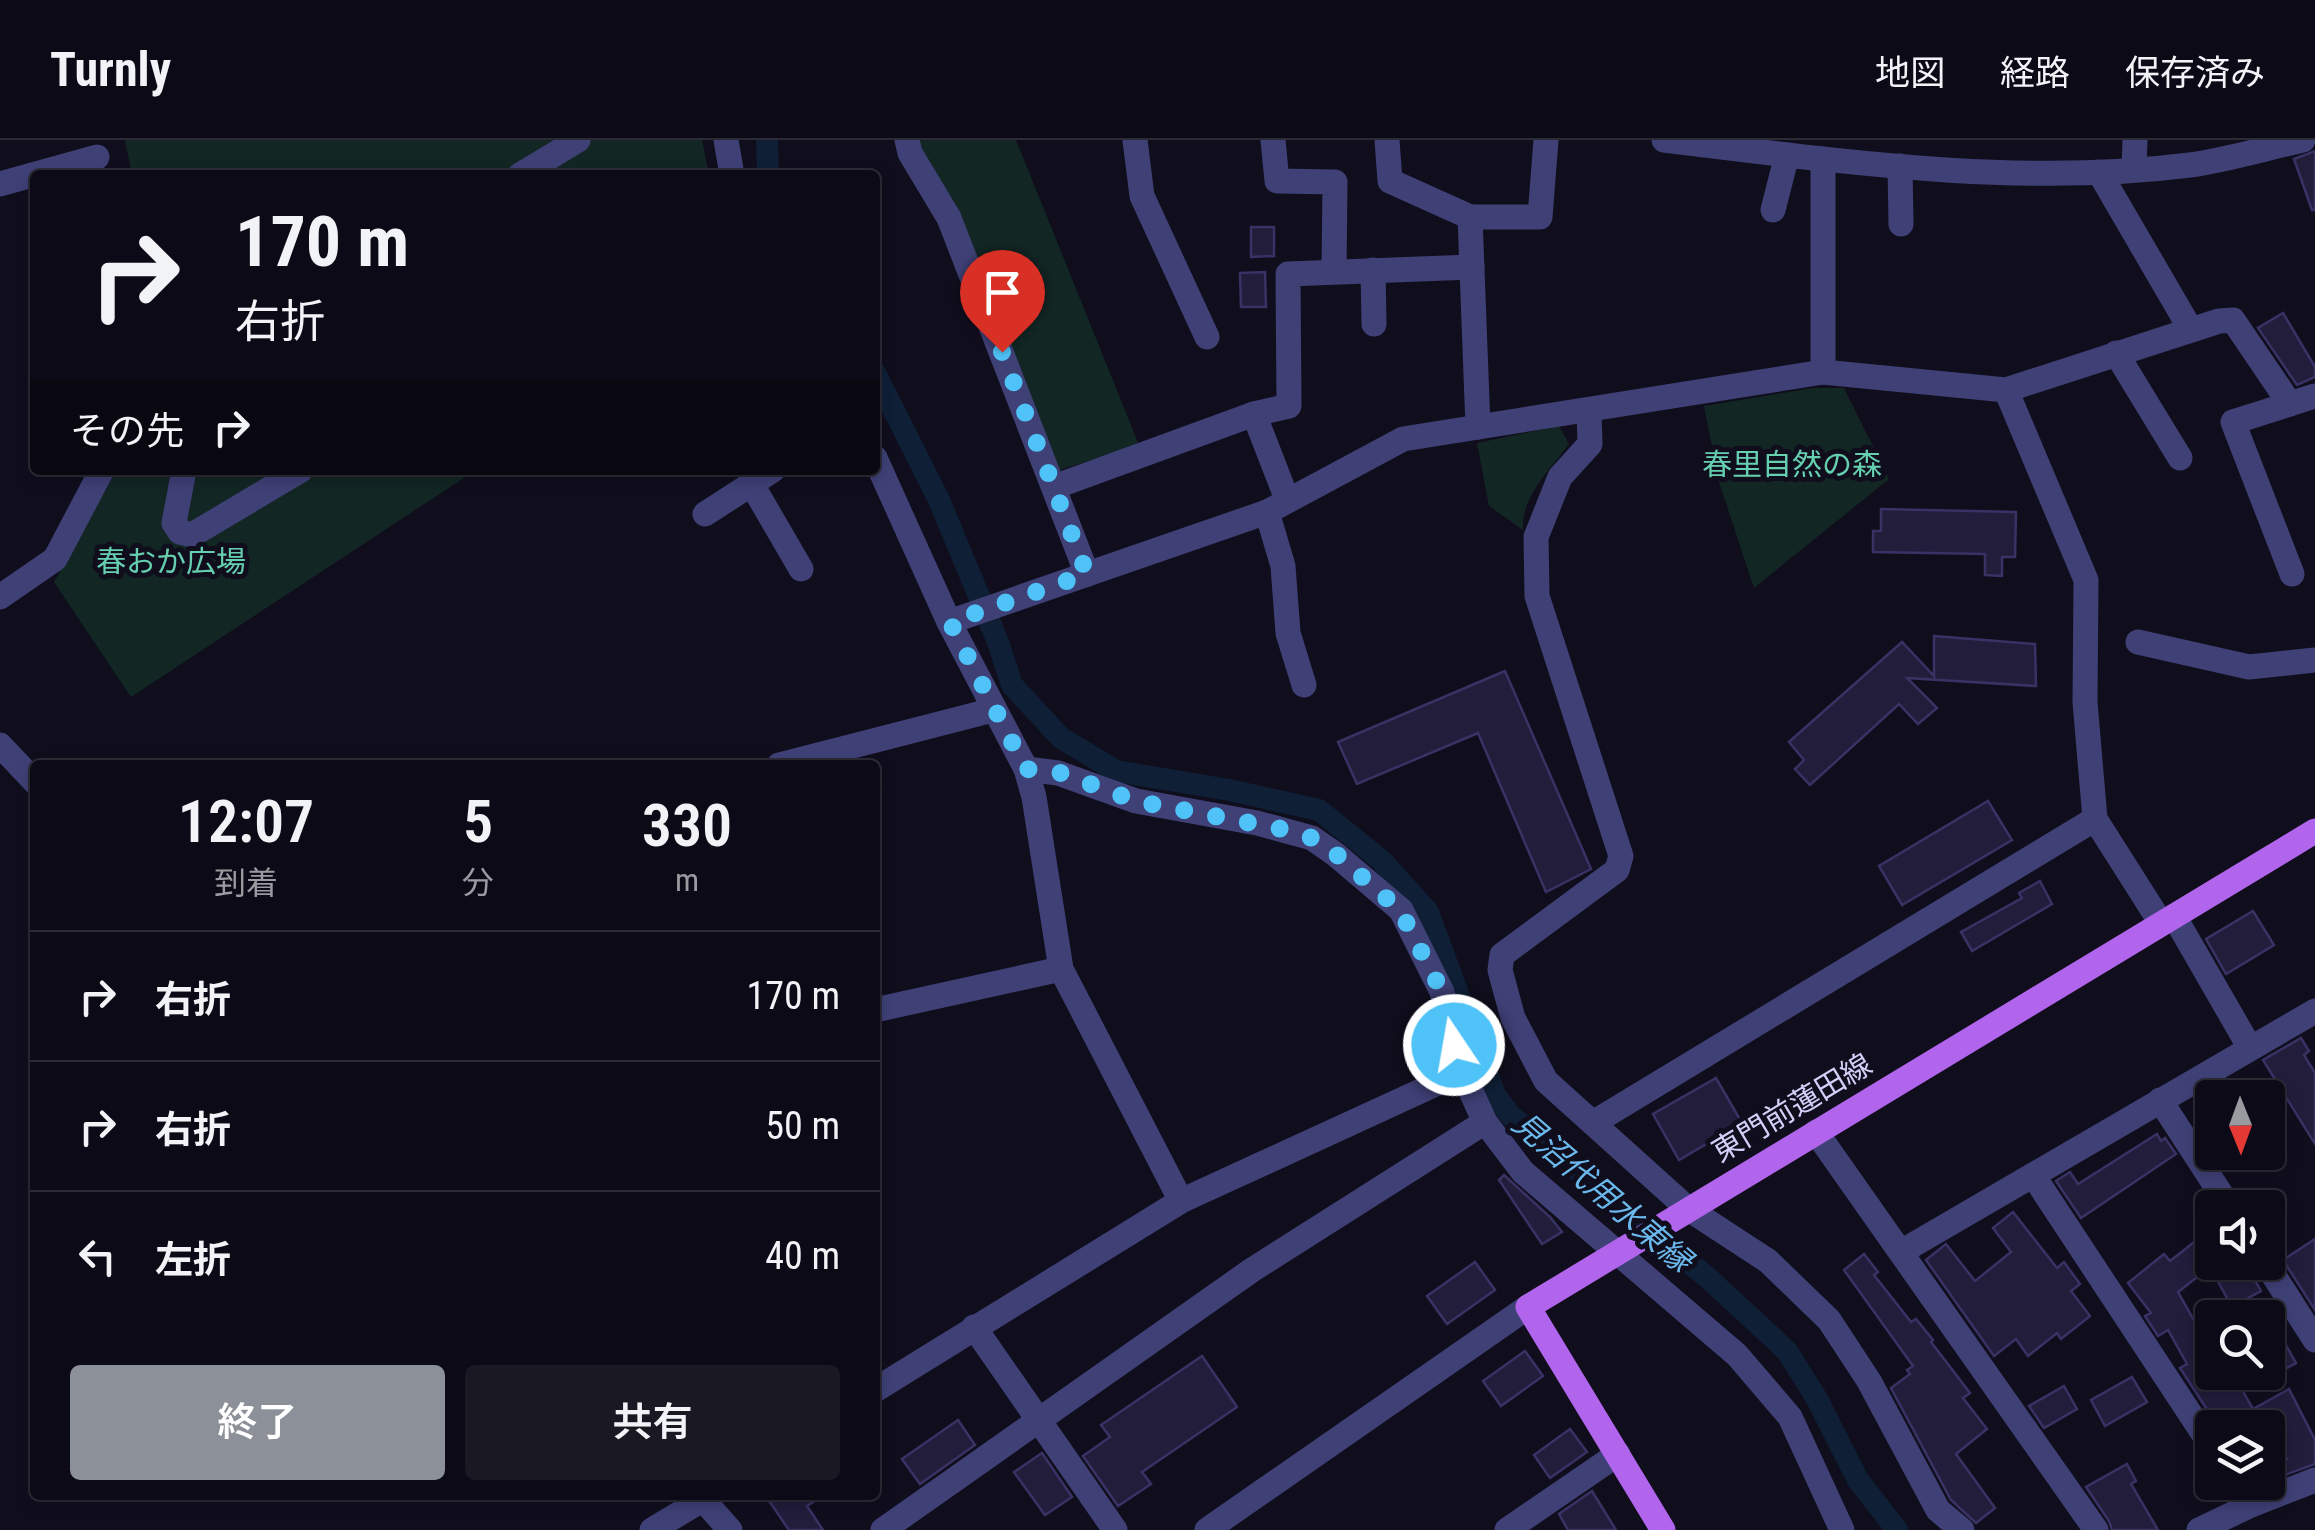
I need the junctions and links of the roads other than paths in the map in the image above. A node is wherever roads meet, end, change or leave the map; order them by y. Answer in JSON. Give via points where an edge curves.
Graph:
{"nodes":[{"id":1,"x":578,"y":140,"type":"edge"},
{"id":2,"x":726,"y":140,"type":"edge"},
{"id":3,"x":907,"y":140,"type":"edge"},
{"id":4,"x":1135,"y":140,"type":"edge"},
{"id":5,"x":1273,"y":140,"type":"edge"},
{"id":6,"x":1386,"y":140,"type":"edge"},
{"id":7,"x":1546,"y":140,"type":"edge"},
{"id":8,"x":1664,"y":140,"type":"edge"},
{"id":9,"x":2135,"y":140,"type":"edge"},
{"id":10,"x":2302,"y":140,"type":"edge"},
{"id":11,"x":1838,"y":153,"type":"edge"},
{"id":12,"x":1786,"y":155,"type":"junction"},
{"id":13,"x":96,"y":157,"type":"edge"},
{"id":14,"x":1900,"y":166,"type":"junction"},
{"id":15,"x":2134,"y":169,"type":"junction"},
{"id":16,"x":50,"y":170,"type":"edge"},
{"id":17,"x":528,"y":170,"type":"edge"},
{"id":18,"x":731,"y":170,"type":"edge"},
{"id":19,"x":2098,"y":172,"type":"junction"},
{"id":20,"x":30,"y":176,"type":"edge"},
{"id":21,"x":0,"y":184,"type":"edge"},
{"id":22,"x":1773,"y":210,"type":"dead end"},
{"id":23,"x":1470,"y":217,"type":"junction"},
{"id":24,"x":1901,"y":224,"type":"dead end"},
{"id":25,"x":1472,"y":266,"type":"junction"},
{"id":26,"x":1373,"y":270,"type":"junction"},
{"id":27,"x":1334,"y":271,"type":"junction"},
{"id":28,"x":1374,"y":324,"type":"dead end"},
{"id":29,"x":2191,"y":330,"type":"junction"},
{"id":30,"x":1206,"y":337,"type":"dead end"},
{"id":31,"x":2116,"y":353,"type":"junction"},
{"id":32,"x":1823,"y":372,"type":"junction"},
{"id":33,"x":2006,"y":390,"type":"junction"},
{"id":34,"x":2315,"y":396,"type":"edge"},
{"id":35,"x":2290,"y":404,"type":"junction"},
{"id":36,"x":1588,"y":412,"type":"junction"},
{"id":37,"x":1254,"y":414,"type":"junction"},
{"id":38,"x":1478,"y":426,"type":"junction"},
{"id":39,"x":2180,"y":458,"type":"dead end"},
{"id":40,"x":880,"y":468,"type":"edge"},
{"id":41,"x":99,"y":475,"type":"edge"},
{"id":42,"x":183,"y":475,"type":"edge"},
{"id":43,"x":292,"y":475,"type":"edge"},
{"id":44,"x":762,"y":476,"type":"edge"},
{"id":45,"x":1054,"y":488,"type":"junction"},
{"id":46,"x":1277,"y":506,"type":"junction"},
{"id":47,"x":705,"y":514,"type":"dead end"},
{"id":48,"x":801,"y":568,"type":"dead end"},
{"id":49,"x":1087,"y":574,"type":"junction"},
{"id":50,"x":2292,"y":574,"type":"dead end"},
{"id":51,"x":0,"y":597,"type":"edge"},
{"id":52,"x":957,"y":619,"type":"junction"},
{"id":53,"x":2138,"y":642,"type":"dead end"},
{"id":54,"x":2315,"y":660,"type":"edge"},
{"id":55,"x":1304,"y":685,"type":"dead end"},
{"id":56,"x":993,"y":710,"type":"junction"},
{"id":57,"x":0,"y":745,"type":"edge"},
{"id":58,"x":798,"y":760,"type":"edge"},
{"id":59,"x":1026,"y":769,"type":"junction"},
{"id":60,"x":30,"y":777,"type":"edge"},
{"id":61,"x":2095,"y":819,"type":"junction"},
{"id":62,"x":2315,"y":831,"type":"edge"},
{"id":63,"x":2167,"y":920,"type":"junction"},
{"id":64,"x":1060,"y":969,"type":"junction"},
{"id":65,"x":880,"y":1009,"type":"edge"},
{"id":66,"x":2312,"y":1019,"type":"edge"},
{"id":67,"x":2250,"y":1048,"type":"junction"},
{"id":68,"x":1462,"y":1072,"type":"junction"},
{"id":69,"x":2160,"y":1100,"type":"junction"},
{"id":70,"x":1485,"y":1122,"type":"junction"},
{"id":71,"x":1592,"y":1123,"type":"junction"},
{"id":72,"x":1816,"y":1132,"type":"junction"},
{"id":73,"x":2032,"y":1175,"type":"junction"},
{"id":74,"x":2218,"y":1190,"type":"edge"},
{"id":75,"x":1182,"y":1202,"type":"junction"},
{"id":76,"x":1686,"y":1208,"type":"junction"},
{"id":77,"x":1623,"y":1248,"type":"junction"},
{"id":78,"x":1901,"y":1252,"type":"junction"},
{"id":79,"x":2278,"y":1280,"type":"edge"},
{"id":80,"x":1528,"y":1306,"type":"junction"},
{"id":81,"x":974,"y":1327,"type":"junction"},
{"id":82,"x":2312,"y":1328,"type":"edge"},
{"id":83,"x":880,"y":1387,"type":"edge"},
{"id":84,"x":2195,"y":1421,"type":"edge"},
{"id":85,"x":1040,"y":1422,"type":"junction"},
{"id":86,"x":1618,"y":1454,"type":"junction"},
{"id":87,"x":2315,"y":1480,"type":"edge"},
{"id":88,"x":698,"y":1500,"type":"edge"},
{"id":89,"x":707,"y":1500,"type":"edge"},
{"id":90,"x":2248,"y":1500,"type":"edge"},
{"id":91,"x":2251,"y":1505,"type":"junction"},
{"id":92,"x":652,"y":1530,"type":"edge"},
{"id":93,"x":730,"y":1530,"type":"edge"},
{"id":94,"x":883,"y":1530,"type":"edge"},
{"id":95,"x":1115,"y":1530,"type":"edge"},
{"id":96,"x":1206,"y":1530,"type":"edge"},
{"id":97,"x":1506,"y":1530,"type":"edge"},
{"id":98,"x":1664,"y":1530,"type":"edge"},
{"id":99,"x":1842,"y":1530,"type":"edge"},
{"id":100,"x":1962,"y":1530,"type":"edge"},
{"id":101,"x":2096,"y":1530,"type":"edge"},
{"id":102,"x":2199,"y":1530,"type":"edge"}],
"edges":[{"from":1,"to":17,"type":"street"},
{"from":2,"to":18,"type":"street"},
{"from":3,"to":45,"type":"street","via":[[949,218]]},
{"from":4,"to":30,"type":"street","via":[[1142,196]]},
{"from":5,"to":27,"type":"street","via":[[1277,181],[1336,182]]},
{"from":6,"to":23,"type":"street","via":[[1390,180]]},
{"from":7,"to":23,"type":"street","via":[[1540,217]]},
{"from":8,"to":12,"type":"street"},
{"from":9,"to":15,"type":"street"},
{"from":10,"to":15,"type":"street","via":[[2192,165]]},
{"from":11,"to":12,"type":"street"},
{"from":11,"to":14,"type":"street"},
{"from":11,"to":32,"type":"street"},
{"from":12,"to":22,"type":"street"},
{"from":13,"to":16,"type":"street"},
{"from":14,"to":19,"type":"street"},
{"from":14,"to":24,"type":"street"},
{"from":15,"to":19,"type":"street"},
{"from":19,"to":29,"type":"street"},
{"from":20,"to":21,"type":"street"},
{"from":23,"to":25,"type":"street"},
{"from":25,"to":26,"type":"street"},
{"from":25,"to":38,"type":"street"},
{"from":26,"to":27,"type":"street"},
{"from":26,"to":28,"type":"street"},
{"from":27,"to":37,"type":"street","via":[[1288,274],[1289,406]]},
{"from":29,"to":31,"type":"street"},
{"from":29,"to":35,"type":"street","via":[[2233,320]]},
{"from":31,"to":33,"type":"street"},
{"from":31,"to":39,"type":"street"},
{"from":32,"to":33,"type":"street"},
{"from":32,"to":36,"type":"street"},
{"from":33,"to":61,"type":"street","via":[[2086,580],[2085,702]]},
{"from":34,"to":35,"type":"street"},
{"from":35,"to":50,"type":"street","via":[[2234,422]]},
{"from":36,"to":38,"type":"street"},
{"from":36,"to":71,"type":"street","via":[[1590,444],[1560,477],[1536,537],[1537,596],[1621,856],[1617,870],[1502,955],[1500,970],[1512,1018],[1546,1082]]},
{"from":37,"to":45,"type":"street"},
{"from":37,"to":46,"type":"street"},
{"from":38,"to":46,"type":"street","via":[[1403,439]]},
{"from":40,"to":52,"type":"street"},
{"from":41,"to":51,"type":"street","via":[[54,559]]},
{"from":42,"to":43,"type":"street","via":[[174,523],[192,534]]},
{"from":44,"to":47,"type":"street"},
{"from":44,"to":48,"type":"street"},
{"from":45,"to":49,"type":"street"},
{"from":46,"to":49,"type":"street"},
{"from":46,"to":55,"type":"street","via":[[1288,634]]},
{"from":49,"to":52,"type":"street"},
{"from":52,"to":56,"type":"street"},
{"from":53,"to":54,"type":"street","via":[[2250,666]]},
{"from":56,"to":58,"type":"street"},
{"from":56,"to":59,"type":"street"},
{"from":57,"to":60,"type":"street"},
{"from":59,"to":64,"type":"street"},
{"from":59,"to":68,"type":"street","via":[[1058,772],[1136,801],[1287,830],[1336,854],[1400,910],[1442,992]]},
{"from":61,"to":63,"type":"street"},
{"from":61,"to":71,"type":"street"},
{"from":62,"to":63,"type":"main road","name":"東門前蓮田線"},
{"from":63,"to":67,"type":"street"},
{"from":63,"to":72,"type":"main road","name":"東門前蓮田線"},
{"from":64,"to":65,"type":"street"},
{"from":64,"to":75,"type":"street"},
{"from":66,"to":67,"type":"street"},
{"from":67,"to":69,"type":"street"},
{"from":68,"to":70,"type":"street"},
{"from":68,"to":75,"type":"street"},
{"from":69,"to":73,"type":"street"},
{"from":69,"to":74,"type":"street"},
{"from":70,"to":77,"type":"street","via":[[1524,1172]]},
{"from":70,"to":85,"type":"street","via":[[1252,1270]]},
{"from":71,"to":76,"type":"street"},
{"from":72,"to":76,"type":"main road","name":"東門前蓮田線"},
{"from":72,"to":78,"type":"street"},
{"from":73,"to":78,"type":"street"},
{"from":73,"to":84,"type":"street"},
{"from":75,"to":81,"type":"street"},
{"from":76,"to":77,"type":"main road","name":"東門前蓮田線"},
{"from":76,"to":100,"type":"street","via":[[1768,1261],[1829,1320],[1938,1510]]},
{"from":77,"to":80,"type":"main road","name":"東門前蓮田線"},
{"from":77,"to":99,"type":"street","via":[[1737,1356],[1790,1418]]},
{"from":78,"to":101,"type":"street"},
{"from":79,"to":82,"type":"street"},
{"from":80,"to":86,"type":"main road"},
{"from":80,"to":96,"type":"street"},
{"from":81,"to":83,"type":"street"},
{"from":81,"to":85,"type":"street"},
{"from":85,"to":94,"type":"street"},
{"from":85,"to":95,"type":"street"},
{"from":86,"to":97,"type":"street"},
{"from":86,"to":98,"type":"main road"},
{"from":87,"to":91,"type":"street"},
{"from":88,"to":92,"type":"street"},
{"from":89,"to":93,"type":"street"},
{"from":90,"to":91,"type":"street"},
{"from":91,"to":102,"type":"street"}]}
